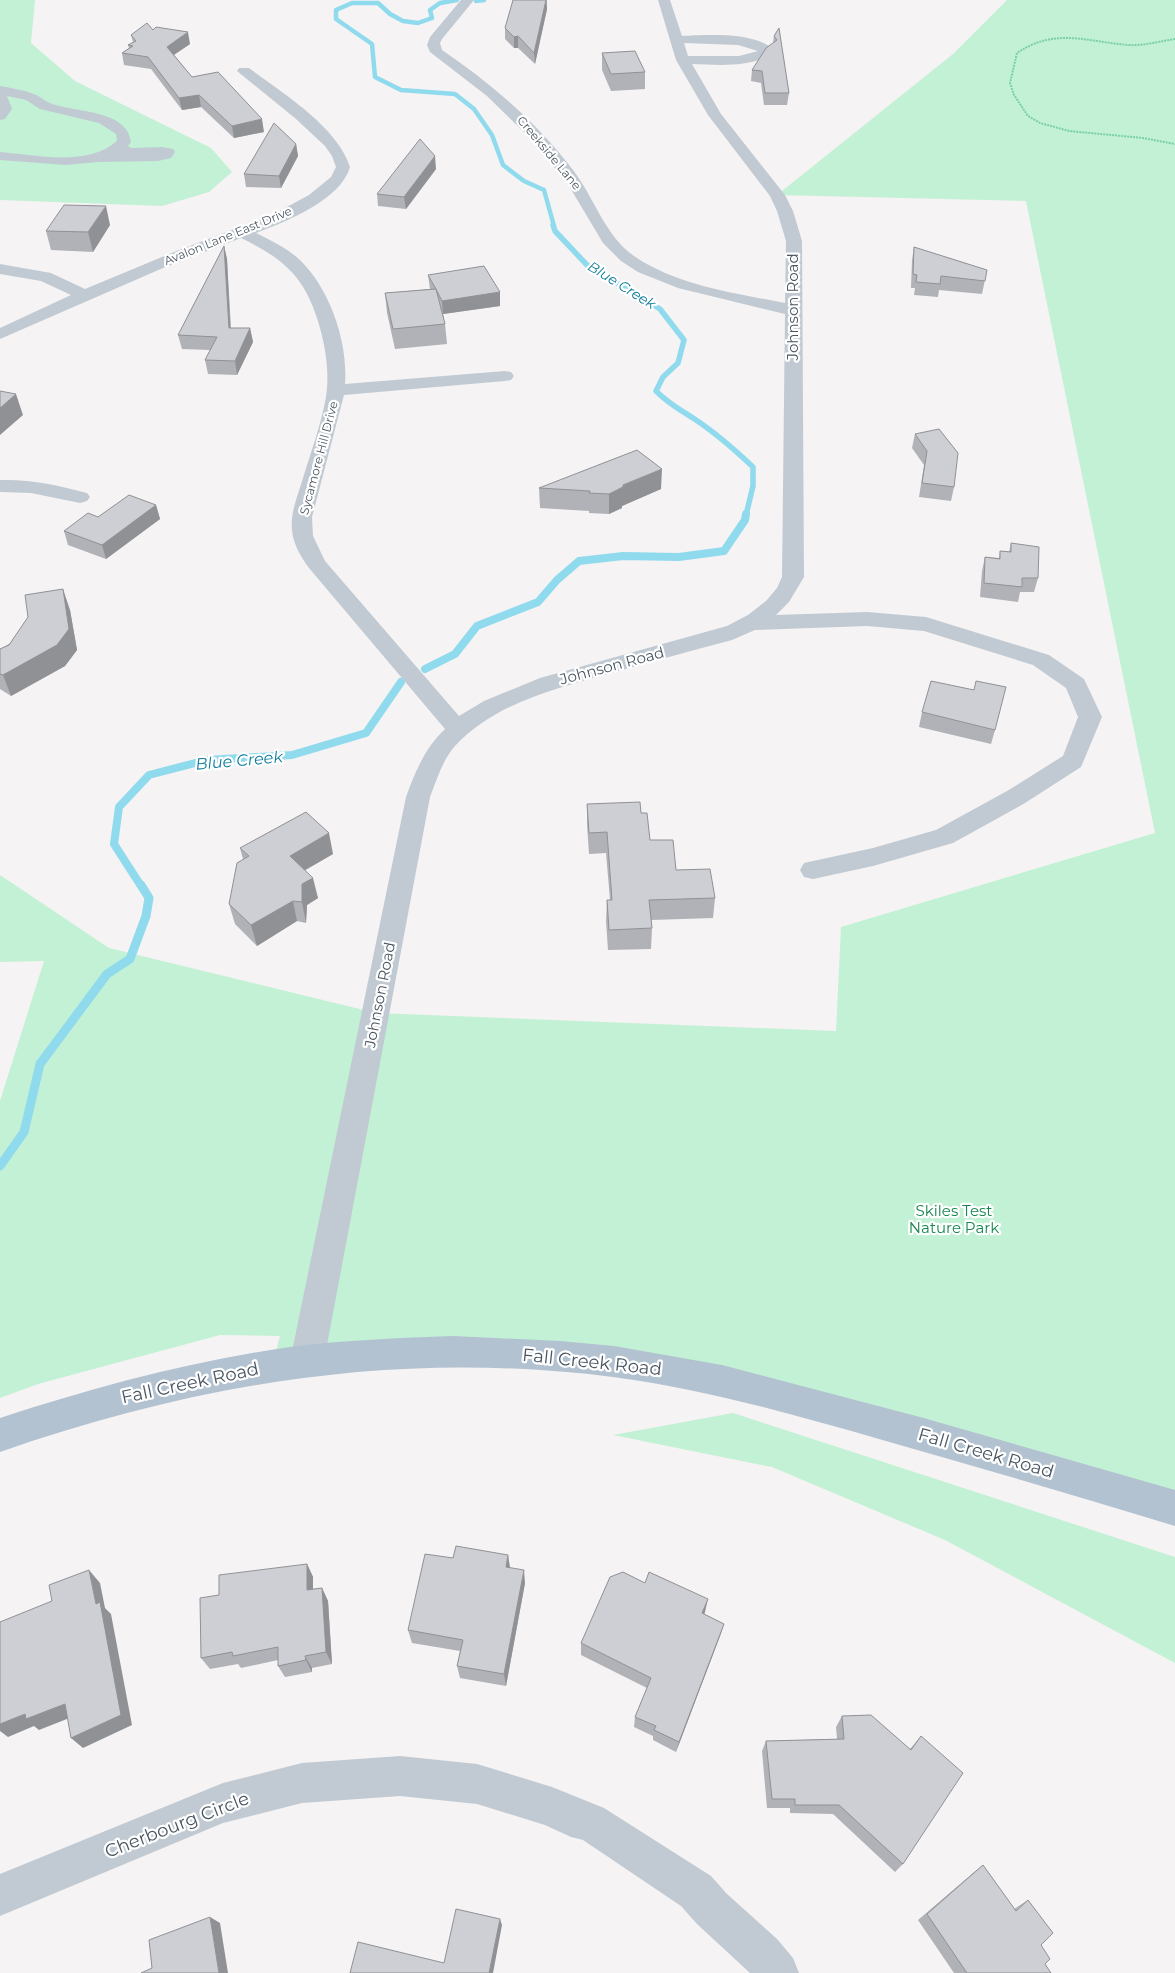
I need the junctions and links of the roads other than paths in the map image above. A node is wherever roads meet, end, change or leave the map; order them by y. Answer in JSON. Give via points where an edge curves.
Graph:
{"nodes":[{"id":1,"x":468,"y":0,"type":"edge"},
{"id":2,"x":664,"y":0,"type":"edge"},
{"id":3,"x":679,"y":50,"type":"junction"},
{"id":4,"x":244,"y":71,"type":"dead end"},
{"id":5,"x":0,"y":92,"type":"edge"},
{"id":6,"x":0,"y":116,"type":"edge"},
{"id":7,"x":120,"y":148,"type":"junction"},
{"id":8,"x":0,"y":156,"type":"edge"},
{"id":9,"x":100,"y":158,"type":"junction"},
{"id":10,"x":240,"y":232,"type":"junction"},
{"id":11,"x":0,"y":269,"type":"edge"},
{"id":12,"x":84,"y":295,"type":"junction"},
{"id":13,"x":792,"y":310,"type":"junction"},
{"id":14,"x":0,"y":334,"type":"edge"},
{"id":15,"x":505,"y":376,"type":"dead end"},
{"id":16,"x":336,"y":391,"type":"junction"},
{"id":17,"x":0,"y":486,"type":"edge"},
{"id":18,"x":80,"y":497,"type":"dead end"},
{"id":19,"x":752,"y":623,"type":"junction"},
{"id":20,"x":458,"y":730,"type":"junction"},
{"id":21,"x":813,"y":870,"type":"dead end"},
{"id":22,"x":307,"y":1361,"type":"junction"},
{"id":23,"x":0,"y":1435,"type":"edge"},
{"id":24,"x":1175,"y":1508,"type":"edge"},
{"id":25,"x":0,"y":1895,"type":"edge"},
{"id":26,"x":778,"y":1973,"type":"edge"}],
"edges":[{"from":1,"to":13,"type":"street","name":"Creekside Lane","via":[[436,37],[434,48],[512,110],[569,174],[613,246],[639,265],[675,281]]},
{"from":2,"to":3,"type":"street","name":"Johnson Road"},
{"from":3,"to":3,"type":"street","via":[[752,58],[767,51],[764,47],[743,42],[711,39]]},
{"from":3,"to":13,"type":"street","name":"Johnson Road","via":[[715,115],[785,211],[794,241]]},
{"from":4,"to":10,"type":"street","name":"Avalon Lane East Drive","via":[[323,134],[336,150],[343,166],[337,180],[312,200],[276,219]]},
{"from":5,"to":6,"type":"street","via":[[5,109]]},
{"from":5,"to":7,"type":"street","via":[[31,97],[45,106],[104,120],[123,133],[124,142]]},
{"from":7,"to":9,"type":"street"},
{"from":7,"to":9,"type":"street","via":[[133,153],[168,152],[158,157]]},
{"from":8,"to":9,"type":"street","via":[[62,160]]},
{"from":10,"to":12,"type":"street","name":"Avalon Lane East Drive"},
{"from":10,"to":16,"type":"street","name":"Sycamore Hill Drive","via":[[285,256],[308,280],[330,334]]},
{"from":11,"to":12,"type":"street","via":[[45,277]]},
{"from":12,"to":14,"type":"street","name":"Avalon Lane East Drive"},
{"from":13,"to":19,"type":"street","name":"Johnson Road","via":[[793,577],[779,602]]},
{"from":15,"to":16,"type":"street"},
{"from":16,"to":20,"type":"street","name":"Sycamore Hill Drive","via":[[303,511],[301,528],[304,544],[316,564]]},
{"from":17,"to":18,"type":"street","via":[[50,489]]},
{"from":19,"to":20,"type":"street","name":"Johnson Road","via":[[724,635],[525,690],[488,707]]},
{"from":19,"to":21,"type":"street","via":[[867,619],[926,624],[944,629],[1041,660],[1076,684],[1090,717],[1073,761],[944,837]]},
{"from":20,"to":22,"type":"street","name":"Johnson Road","via":[[436,754],[420,789]]},
{"from":22,"to":23,"type":"main road","name":"Fall Creek Road","via":[[183,1382]]},
{"from":22,"to":24,"type":"main road","name":"Fall Creek Road","via":[[369,1355],[475,1352],[570,1358],[669,1370],[824,1407]]},
{"from":25,"to":26,"type":"street","name":"Cherbourg Circle","via":[[223,1803],[302,1783],[400,1776],[477,1784],[590,1822],[696,1891]]}]}
